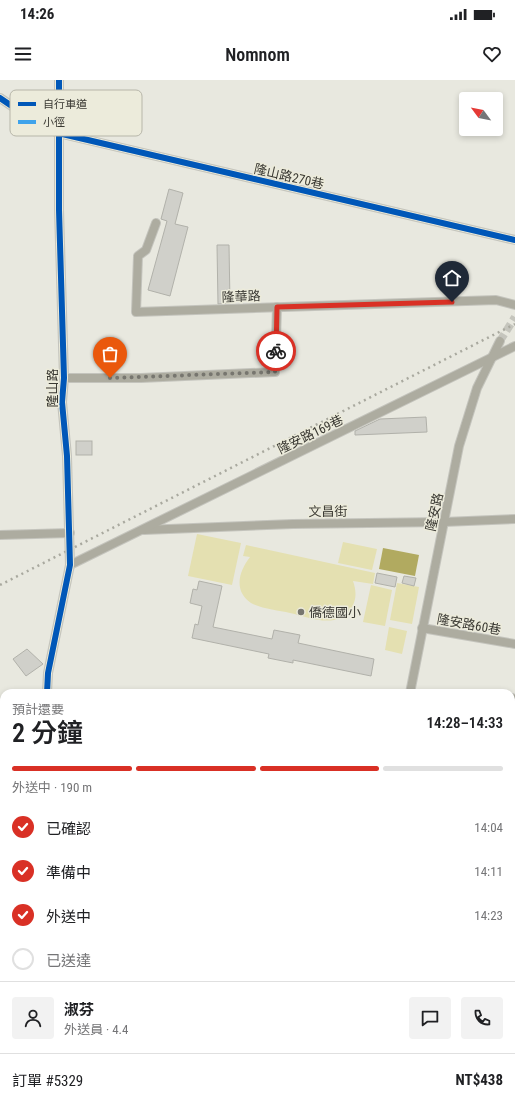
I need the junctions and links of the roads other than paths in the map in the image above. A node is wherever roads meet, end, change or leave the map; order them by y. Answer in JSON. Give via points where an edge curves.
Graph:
{"nodes":[{"id":1,"x":59,"y":80,"type":"edge"},
{"id":2,"x":59,"y":90,"type":"edge"},
{"id":3,"x":0,"y":98,"type":"edge"},
{"id":4,"x":10,"y":105,"type":"edge"},
{"id":5,"x":58,"y":136,"type":"edge"},
{"id":6,"x":71,"y":136,"type":"edge"},
{"id":7,"x":156,"y":223,"type":"dead end"},
{"id":8,"x":515,"y":240,"type":"edge"},
{"id":9,"x":515,"y":305,"type":"edge"},
{"id":10,"x":277,"y":307,"type":"junction"},
{"id":11,"x":500,"y":341,"type":"tunnel mouth"},
{"id":12,"x":515,"y":346,"type":"edge"},
{"id":13,"x":490,"y":358,"type":"junction"},
{"id":14,"x":64,"y":378,"type":"junction"},
{"id":15,"x":515,"y":519,"type":"edge"},
{"id":16,"x":444,"y":522,"type":"junction"},
{"id":17,"x":141,"y":530,"type":"junction"},
{"id":18,"x":70,"y":534,"type":"junction"},
{"id":19,"x":0,"y":535,"type":"edge"},
{"id":20,"x":70,"y":565,"type":"junction"},
{"id":21,"x":422,"y":628,"type":"junction"},
{"id":22,"x":513,"y":644,"type":"edge"},
{"id":23,"x":47,"y":689,"type":"edge"},
{"id":24,"x":411,"y":689,"type":"edge"}],
"edges":[{"from":1,"to":2,"type":"street","name":"隆山路"},
{"from":3,"to":4,"type":"street","name":"隆山路270巷"},
{"from":5,"to":14,"type":"street","name":"隆山路"},
{"from":6,"to":8,"type":"street","name":"隆山路270巷"},
{"from":7,"to":10,"type":"street","name":"隆華路","via":[[146,250],[138,256],[136,312]]},
{"from":9,"to":10,"type":"street","name":"隆華路","via":[[496,300]]},
{"from":10,"to":14,"type":"street","via":[[275,372],[141,378]]},
{"from":11,"to":13,"type":"street","name":"隆安路"},
{"from":12,"to":13,"type":"street","name":"隆安路169巷"},
{"from":13,"to":16,"type":"street","name":"隆安路","via":[[477,388],[460,446]]},
{"from":13,"to":17,"type":"street","name":"隆安路169巷"},
{"from":14,"to":18,"type":"street","name":"隆山路","via":[[62,402]]},
{"from":15,"to":16,"type":"street","name":"文昌街"},
{"from":16,"to":17,"type":"street","name":"文昌街"},
{"from":16,"to":21,"type":"street","name":"隆安路"},
{"from":17,"to":20,"type":"street","name":"隆安路169巷"},
{"from":18,"to":19,"type":"street"},
{"from":18,"to":20,"type":"street","name":"隆山路"},
{"from":20,"to":23,"type":"street","name":"隆山路","via":[[48,673]]},
{"from":21,"to":22,"type":"street","name":"隆安路60巷"},
{"from":21,"to":24,"type":"street","name":"隆安路"}]}
